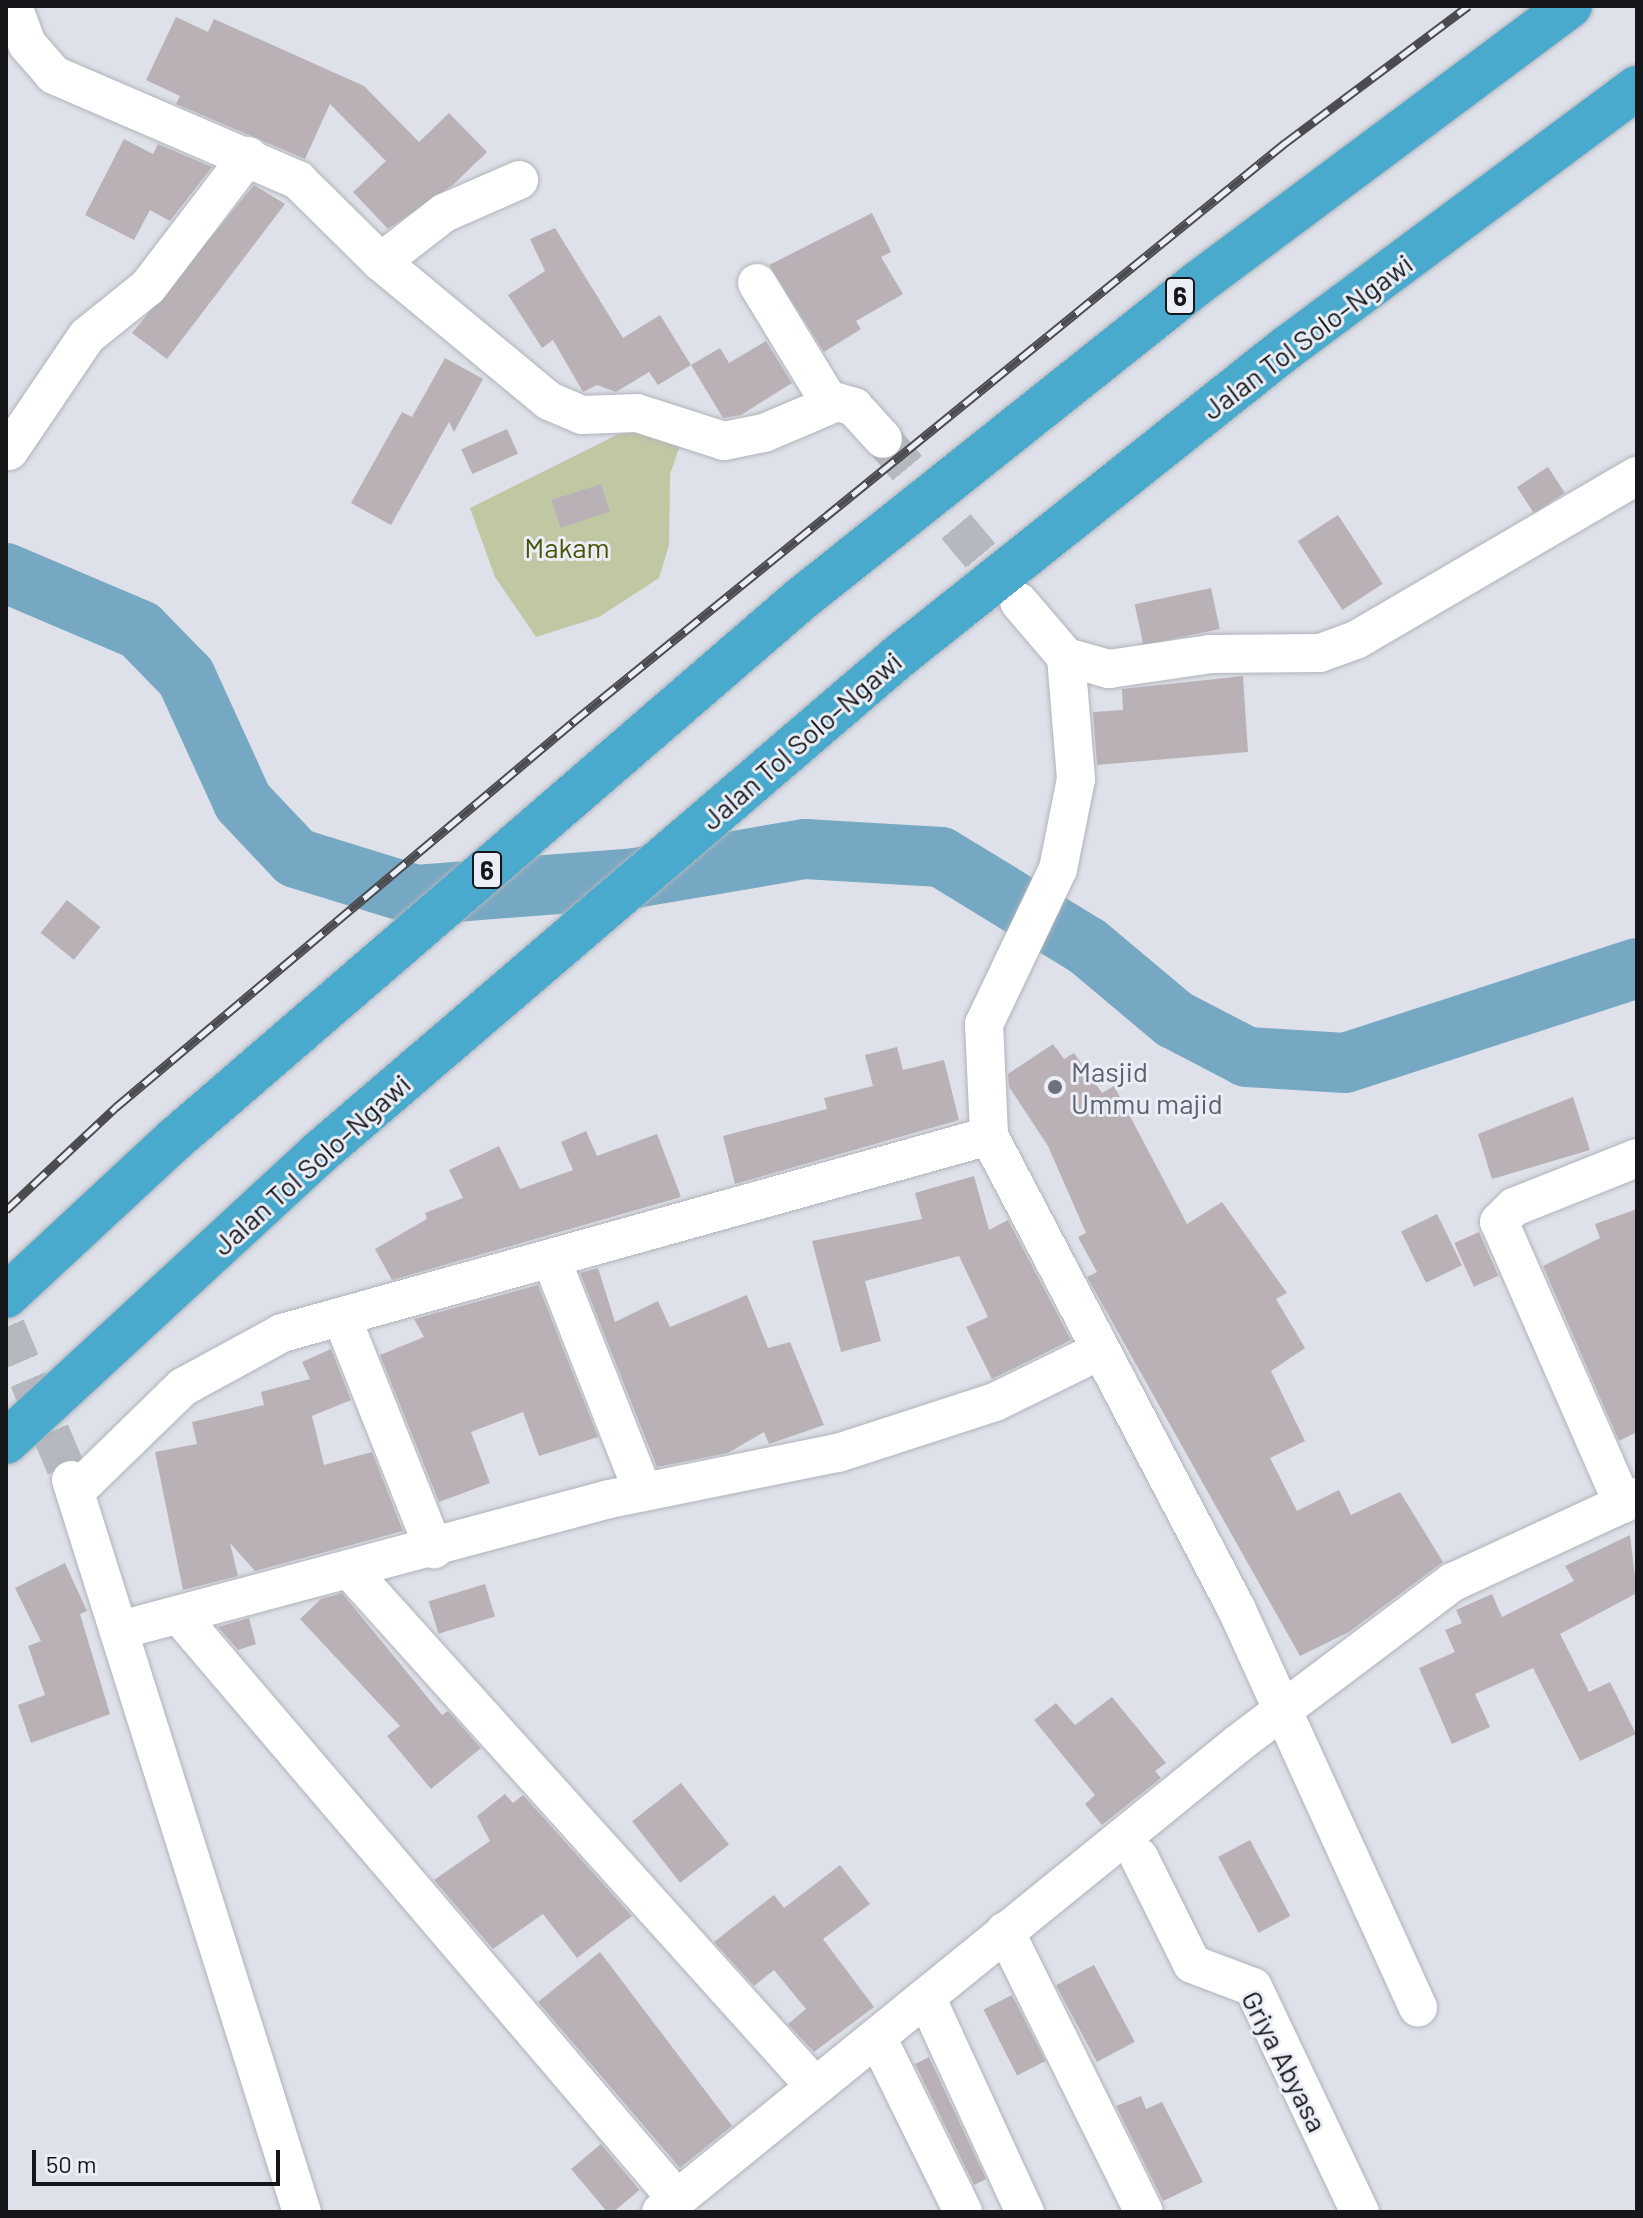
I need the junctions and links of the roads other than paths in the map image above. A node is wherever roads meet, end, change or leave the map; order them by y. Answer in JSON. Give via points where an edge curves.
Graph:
{"nodes":[{"id":1,"x":13,"y":6,"type":"edge"},
{"id":2,"x":1570,"y":6,"type":"edge"},
{"id":3,"x":1637,"y":88,"type":"edge"},
{"id":4,"x":248,"y":156,"type":"junction"},
{"id":5,"x":519,"y":180,"type":"dead end"},
{"id":6,"x":381,"y":262,"type":"junction"},
{"id":7,"x":757,"y":283,"type":"dead end"},
{"id":8,"x":830,"y":403,"type":"junction"},
{"id":9,"x":883,"y":439,"type":"tunnel mouth"},
{"id":10,"x":9,"y":451,"type":"dead end"},
{"id":11,"x":1637,"y":476,"type":"edge"},
{"id":12,"x":1019,"y":602,"type":"tunnel mouth"},
{"id":13,"x":1066,"y":657,"type":"junction"},
{"id":14,"x":989,"y":1136,"type":"junction"},
{"id":15,"x":1637,"y":1158,"type":"edge"},
{"id":16,"x":552,"y":1261,"type":"junction"},
{"id":17,"x":6,"y":1296,"type":"edge"},
{"id":18,"x":342,"y":1318,"type":"junction"},
{"id":19,"x":1097,"y":1352,"type":"junction"},
{"id":20,"x":6,"y":1442,"type":"edge"},
{"id":21,"x":643,"y":1492,"type":"junction"},
{"id":22,"x":1630,"y":1501,"type":"edge"},
{"id":23,"x":434,"y":1549,"type":"junction"},
{"id":24,"x":350,"y":1570,"type":"junction"},
{"id":25,"x":179,"y":1615,"type":"junction"},
{"id":26,"x":124,"y":1629,"type":"junction"},
{"id":27,"x":1284,"y":1708,"type":"junction"},
{"id":28,"x":1139,"y":1857,"type":"dead end"},
{"id":29,"x":1005,"y":1931,"type":"junction"},
{"id":30,"x":926,"y":1997,"type":"junction"},
{"id":31,"x":1418,"y":2008,"type":"dead end"},
{"id":32,"x":877,"y":2037,"type":"junction"},
{"id":33,"x":812,"y":2083,"type":"junction"},
{"id":34,"x":668,"y":2205,"type":"edge"},
{"id":35,"x":302,"y":2212,"type":"edge"},
{"id":36,"x":963,"y":2212,"type":"edge"},
{"id":37,"x":1025,"y":2212,"type":"edge"},
{"id":38,"x":1144,"y":2212,"type":"edge"},
{"id":39,"x":1360,"y":2212,"type":"edge"}],
"edges":[{"from":1,"to":4,"type":"street","via":[[27,44],[74,89]]},
{"from":2,"to":17,"type":"highway","number":"6","via":[[1198,283],[801,599],[174,1140]]},
{"from":3,"to":20,"type":"highway","name":"Jalan Tol Solo–Ngawi","via":[[1288,347],[898,657],[319,1153]]},
{"from":4,"to":6,"type":"street","via":[[298,180]]},
{"from":4,"to":10,"type":"street","via":[[148,287],[87,336]]},
{"from":5,"to":6,"type":"street","via":[[444,213]]},
{"from":6,"to":8,"type":"street","via":[[549,401],[582,415],[637,413],[724,441],[764,433]]},
{"from":7,"to":8,"type":"street"},
{"from":8,"to":9,"type":"street","via":[[854,407]]},
{"from":11,"to":13,"type":"street","via":[[1356,640],[1320,653],[1210,654],[1109,669]]},
{"from":12,"to":13,"type":"street"},
{"from":13,"to":14,"type":"street","via":[[1076,779],[1058,869],[984,1024]]},
{"from":14,"to":16,"type":"street","via":[[675,1220]]},
{"from":14,"to":19,"type":"street"},
{"from":15,"to":22,"type":"street","via":[[1514,1207],[1499,1222]]},
{"from":16,"to":18,"type":"street"},
{"from":16,"to":21,"type":"street"},
{"from":18,"to":23,"type":"street"},
{"from":18,"to":26,"type":"street","via":[[233,1354],[183,1387],[73,1486]]},
{"from":19,"to":21,"type":"street","via":[[995,1402],[893,1437]]},
{"from":19,"to":27,"type":"street"},
{"from":21,"to":23,"type":"street"},
{"from":22,"to":27,"type":"street","via":[[1453,1582]]},
{"from":23,"to":24,"type":"street"},
{"from":24,"to":25,"type":"street"},
{"from":24,"to":33,"type":"street"},
{"from":25,"to":26,"type":"street"},
{"from":25,"to":34,"type":"street"},
{"from":26,"to":35,"type":"street"},
{"from":27,"to":29,"type":"street"},
{"from":27,"to":31,"type":"street"},
{"from":28,"to":39,"type":"street","name":"Griya Abyasa","via":[[1196,1970],[1253,1987]]},
{"from":29,"to":30,"type":"street"},
{"from":29,"to":38,"type":"street"},
{"from":30,"to":32,"type":"street"},
{"from":30,"to":37,"type":"street"},
{"from":32,"to":33,"type":"street"},
{"from":32,"to":36,"type":"street"},
{"from":33,"to":34,"type":"street"}]}
